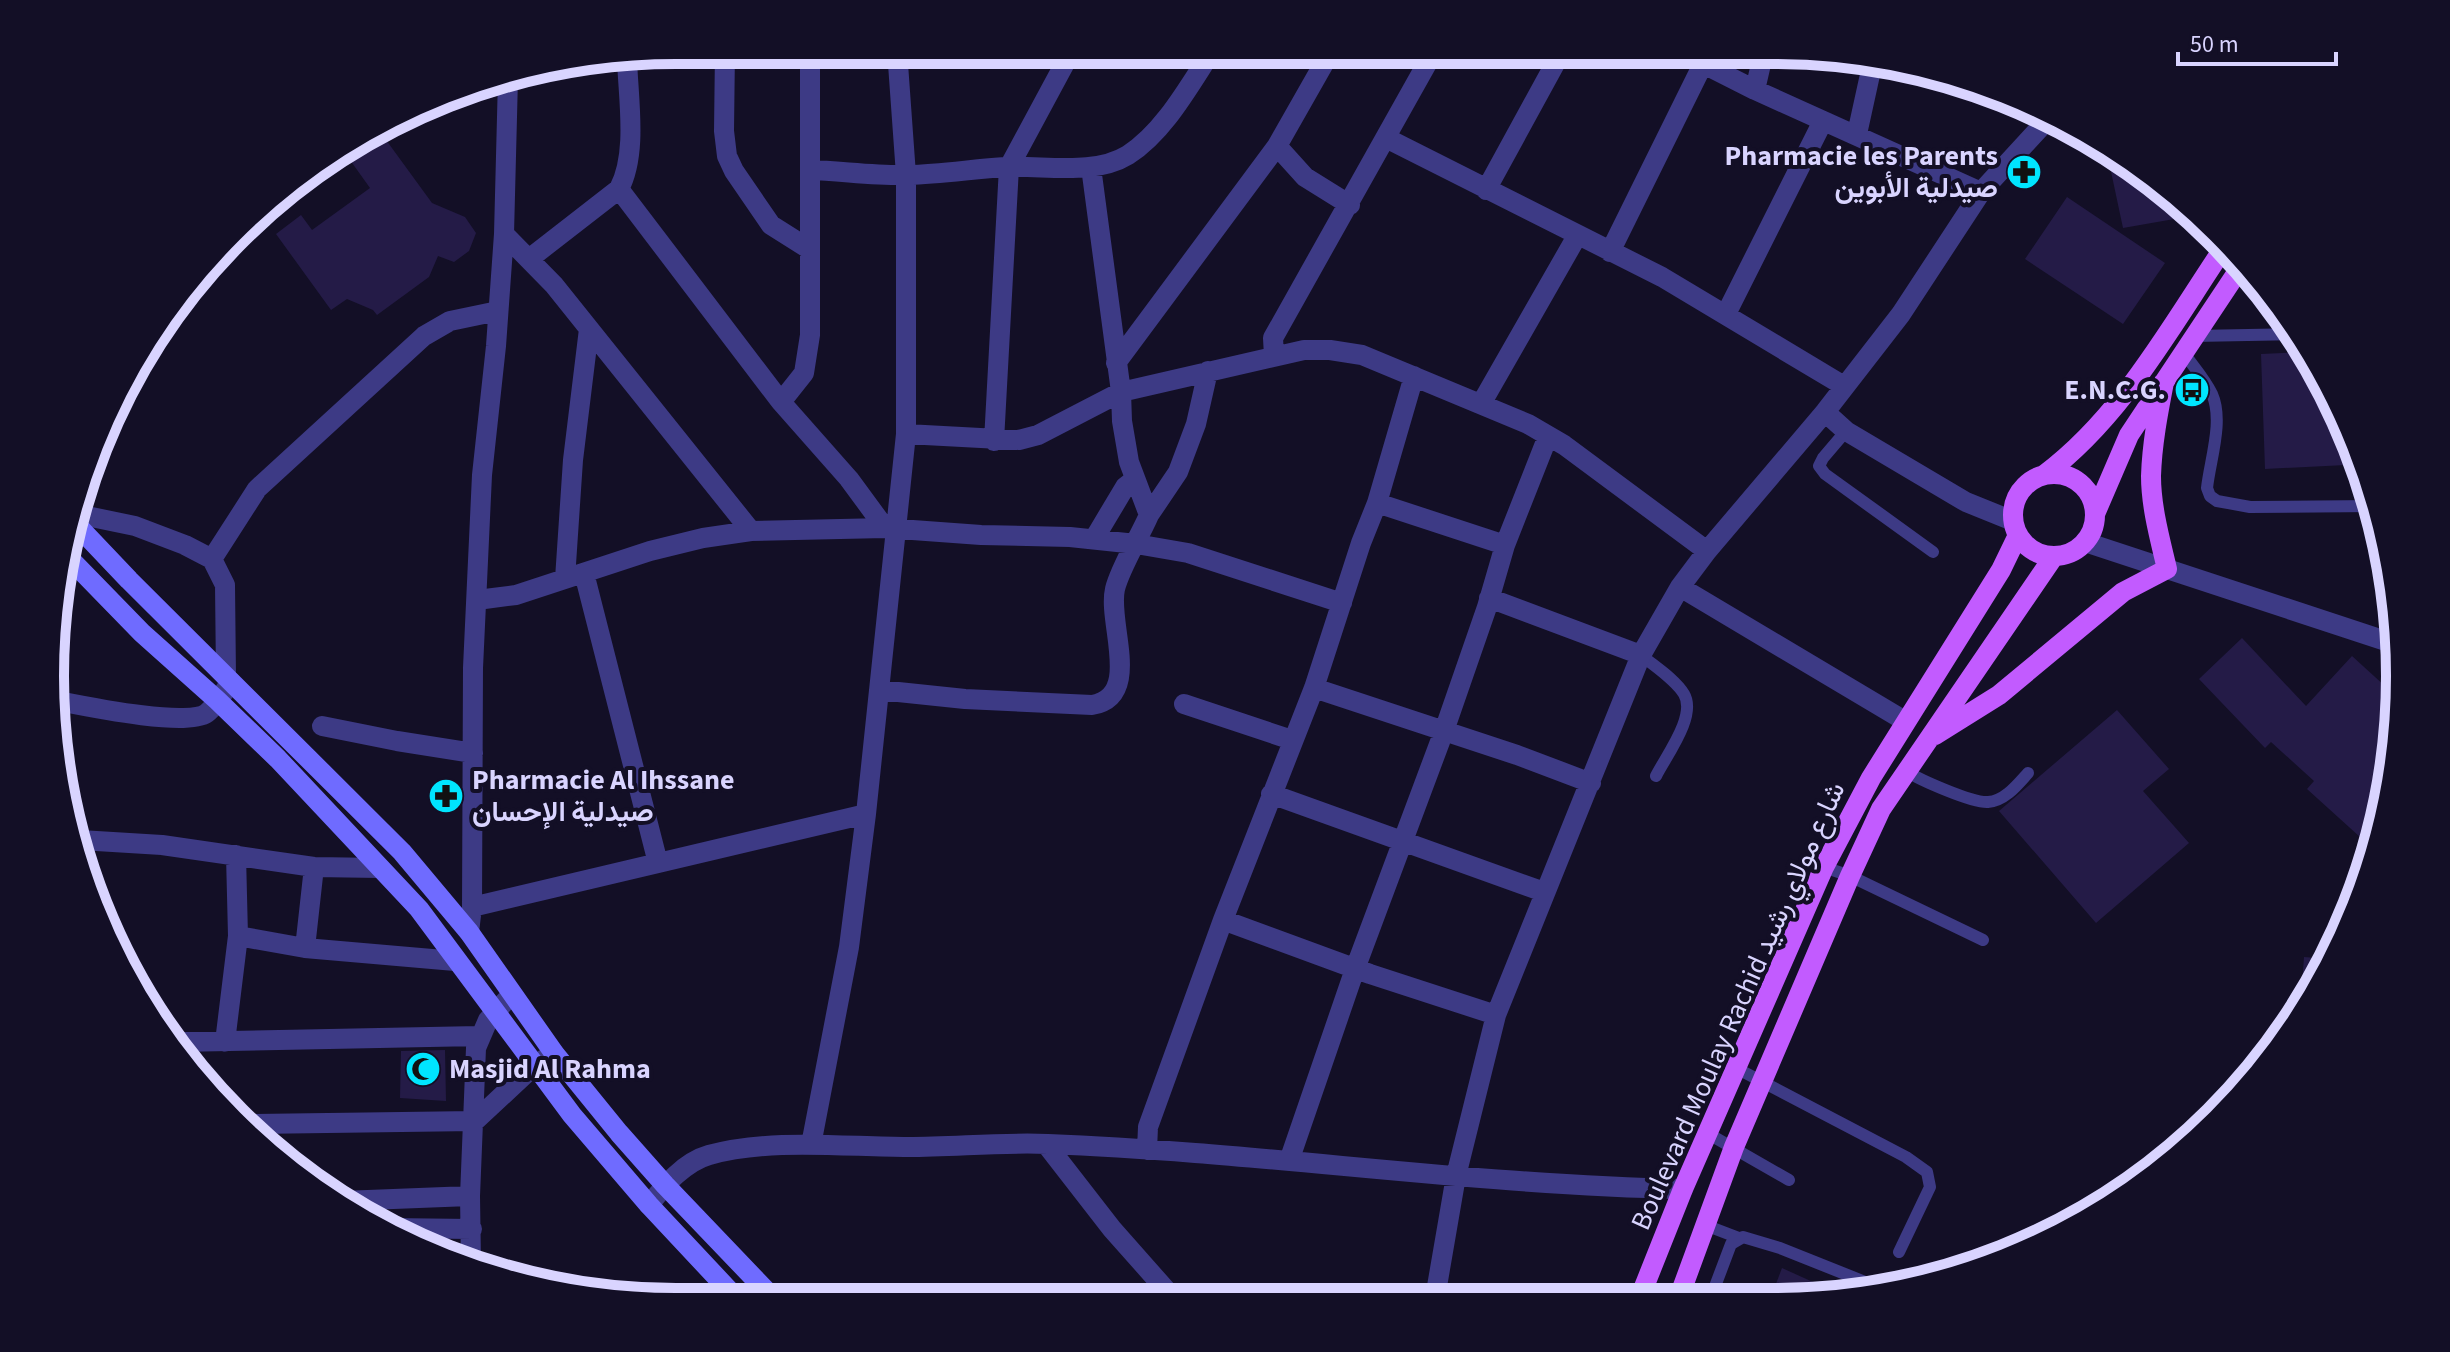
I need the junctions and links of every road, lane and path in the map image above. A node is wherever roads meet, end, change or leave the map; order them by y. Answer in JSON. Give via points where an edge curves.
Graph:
{"nodes":[{"id":1,"x":725,"y":64,"type":"edge"},
{"id":2,"x":810,"y":64,"type":"edge"},
{"id":3,"x":898,"y":64,"type":"edge"},
{"id":4,"x":1064,"y":64,"type":"edge"},
{"id":5,"x":1203,"y":64,"type":"edge"},
{"id":6,"x":1324,"y":64,"type":"edge"},
{"id":7,"x":1427,"y":64,"type":"edge"},
{"id":8,"x":1555,"y":64,"type":"edge"},
{"id":9,"x":1703,"y":64,"type":"joint"},
{"id":10,"x":1761,"y":64,"type":"edge"},
{"id":11,"x":627,"y":66,"type":"edge"},
{"id":12,"x":1871,"y":72,"type":"edge"},
{"id":13,"x":508,"y":88,"type":"edge"},
{"id":14,"x":1755,"y":90,"type":"junction"},
{"id":15,"x":1823,"y":121,"type":"junction"},
{"id":16,"x":2042,"y":126,"type":"edge"},
{"id":17,"x":1857,"y":134,"type":"junction"},
{"id":18,"x":1386,"y":138,"type":"junction"},
{"id":19,"x":1277,"y":146,"type":"junction"},
{"id":20,"x":1009,"y":167,"type":"junction"},
{"id":21,"x":1091,"y":167,"type":"junction"},
{"id":22,"x":810,"y":170,"type":"junction"},
{"id":23,"x":906,"y":175,"type":"junction"},
{"id":24,"x":619,"y":189,"type":"junction"},
{"id":25,"x":1486,"y":190,"type":"junction"},
{"id":26,"x":1981,"y":192,"type":"junction"},
{"id":27,"x":1350,"y":205,"type":"junction"},
{"id":28,"x":504,"y":234,"type":"junction"},
{"id":29,"x":1577,"y":236,"type":"junction"},
{"id":30,"x":809,"y":249,"type":"junction"},
{"id":31,"x":1610,"y":252,"type":"junction"},
{"id":32,"x":2219,"y":255,"type":"edge"},
{"id":33,"x":529,"y":259,"type":"junction"},
{"id":34,"x":2236,"y":274,"type":"edge"},
{"id":35,"x":498,"y":311,"type":"junction"},
{"id":36,"x":1726,"y":314,"type":"junction"},
{"id":37,"x":589,"y":329,"type":"junction"},
{"id":38,"x":2282,"y":335,"type":"edge"},
{"id":39,"x":2189,"y":344,"type":"junction"},
{"id":40,"x":1274,"y":356,"type":"junction"},
{"id":41,"x":1116,"y":363,"type":"junction"},
{"id":42,"x":1208,"y":371,"type":"junction"},
{"id":43,"x":1414,"y":376,"type":"junction"},
{"id":44,"x":2164,"y":382,"type":"junction"},
{"id":45,"x":1844,"y":386,"type":"junction"},
{"id":46,"x":1121,"y":392,"type":"junction"},
{"id":47,"x":781,"y":402,"type":"junction"},
{"id":48,"x":1481,"y":404,"type":"junction"},
{"id":49,"x":1825,"y":412,"type":"junction"},
{"id":50,"x":1846,"y":431,"type":"junction"},
{"id":51,"x":906,"y":434,"type":"junction"},
{"id":52,"x":1548,"y":436,"type":"junction"},
{"id":53,"x":994,"y":441,"type":"junction"},
{"id":54,"x":2044,"y":475,"type":"junction"},
{"id":55,"x":1134,"y":480,"type":"junction"},
{"id":56,"x":1377,"y":503,"type":"junction"},
{"id":57,"x":2362,"y":506,"type":"edge"},
{"id":58,"x":2095,"y":514,"type":"junction"},
{"id":59,"x":1149,"y":515,"type":"junction"},
{"id":60,"x":85,"y":518,"type":"edge"},
{"id":61,"x":83,"y":528,"type":"edge"},
{"id":62,"x":2016,"y":528,"type":"junction"},
{"id":63,"x":890,"y":529,"type":"junction"},
{"id":64,"x":751,"y":531,"type":"junction"},
{"id":65,"x":1094,"y":539,"type":"junction"},
{"id":66,"x":2085,"y":542,"type":"junction"},
{"id":67,"x":1136,"y":544,"type":"junction"},
{"id":68,"x":1505,"y":545,"type":"junction"},
{"id":69,"x":1707,"y":551,"type":"junction"},
{"id":70,"x":1933,"y":552,"type":"dead end"},
{"id":71,"x":2054,"y":556,"type":"junction"},
{"id":72,"x":212,"y":559,"type":"junction"},
{"id":73,"x":75,"y":564,"type":"edge"},
{"id":74,"x":2167,"y":569,"type":"junction"},
{"id":75,"x":574,"y":576,"type":"junction"},
{"id":76,"x":1680,"y":587,"type":"junction"},
{"id":77,"x":1489,"y":598,"type":"junction"},
{"id":78,"x":477,"y":600,"type":"junction"},
{"id":79,"x":1342,"y":603,"type":"junction"},
{"id":80,"x":2385,"y":641,"type":"edge"},
{"id":81,"x":1641,"y":655,"type":"junction"},
{"id":82,"x":229,"y":680,"type":"junction"},
{"id":83,"x":1314,"y":688,"type":"junction"},
{"id":84,"x":879,"y":690,"type":"junction"},
{"id":85,"x":217,"y":700,"type":"junction"},
{"id":86,"x":65,"y":702,"type":"edge"},
{"id":87,"x":1184,"y":704,"type":"dead end"},
{"id":88,"x":1905,"y":721,"type":"junction"},
{"id":89,"x":322,"y":726,"type":"dead end"},
{"id":90,"x":1444,"y":731,"type":"junction"},
{"id":91,"x":1930,"y":738,"type":"junction"},
{"id":92,"x":1292,"y":740,"type":"junction"},
{"id":93,"x":473,"y":753,"type":"junction"},
{"id":94,"x":1906,"y":771,"type":"junction"},
{"id":95,"x":2028,"y":773,"type":"dead end"},
{"id":96,"x":1656,"y":776,"type":"dead end"},
{"id":97,"x":1591,"y":783,"type":"junction"},
{"id":98,"x":1271,"y":794,"type":"junction"},
{"id":99,"x":866,"y":814,"type":"junction"},
{"id":100,"x":87,"y":840,"type":"edge"},
{"id":101,"x":1403,"y":841,"type":"junction"},
{"id":102,"x":236,"y":855,"type":"junction"},
{"id":103,"x":658,"y":863,"type":"junction"},
{"id":104,"x":314,"y":867,"type":"junction"},
{"id":105,"x":1824,"y":867,"type":"junction"},
{"id":106,"x":380,"y":868,"type":"junction"},
{"id":107,"x":1850,"y":876,"type":"junction"},
{"id":108,"x":1544,"y":892,"type":"junction"},
{"id":109,"x":472,"y":907,"type":"junction"},
{"id":110,"x":1223,"y":920,"type":"junction"},
{"id":111,"x":469,"y":932,"type":"junction"},
{"id":112,"x":238,"y":936,"type":"junction"},
{"id":113,"x":1983,"y":940,"type":"dead end"},
{"id":114,"x":305,"y":948,"type":"junction"},
{"id":115,"x":455,"y":961,"type":"junction"},
{"id":116,"x":1355,"y":969,"type":"junction"},
{"id":117,"x":512,"y":994,"type":"junction"},
{"id":118,"x":494,"y":1012,"type":"junction"},
{"id":119,"x":1496,"y":1015,"type":"junction"},
{"id":120,"x":479,"y":1036,"type":"junction"},
{"id":121,"x":185,"y":1042,"type":"edge"},
{"id":122,"x":225,"y":1042,"type":"junction"},
{"id":123,"x":554,"y":1053,"type":"junction"},
{"id":124,"x":534,"y":1066,"type":"junction"},
{"id":125,"x":1736,"y":1068,"type":"junction"},
{"id":126,"x":1762,"y":1082,"type":"junction"},
{"id":127,"x":475,"y":1121,"type":"junction"},
{"id":128,"x":259,"y":1124,"type":"edge"},
{"id":129,"x":1707,"y":1133,"type":"junction"},
{"id":130,"x":1046,"y":1144,"type":"junction"},
{"id":131,"x":811,"y":1145,"type":"junction"},
{"id":132,"x":1734,"y":1147,"type":"junction"},
{"id":133,"x":1147,"y":1150,"type":"junction"},
{"id":134,"x":1289,"y":1161,"type":"junction"},
{"id":135,"x":1456,"y":1176,"type":"junction"},
{"id":136,"x":1789,"y":1180,"type":"dead end"},
{"id":137,"x":665,"y":1185,"type":"junction"},
{"id":138,"x":1683,"y":1189,"type":"junction"},
{"id":139,"x":470,"y":1196,"type":"junction"},
{"id":140,"x":361,"y":1200,"type":"edge"},
{"id":141,"x":649,"y":1205,"type":"junction"},
{"id":142,"x":1705,"y":1225,"type":"junction"},
{"id":143,"x":413,"y":1228,"type":"edge"},
{"id":144,"x":472,"y":1229,"type":"junction"},
{"id":145,"x":1739,"y":1238,"type":"junction"},
{"id":146,"x":1899,"y":1252,"type":"dead end"},
{"id":147,"x":471,"y":1253,"type":"edge"},
{"id":148,"x":1863,"y":1281,"type":"edge"},
{"id":149,"x":727,"y":1288,"type":"edge"},
{"id":150,"x":764,"y":1288,"type":"edge"},
{"id":151,"x":1164,"y":1288,"type":"edge"},
{"id":152,"x":1437,"y":1288,"type":"edge"},
{"id":153,"x":1644,"y":1288,"type":"edge"},
{"id":154,"x":1682,"y":1288,"type":"edge"},
{"id":155,"x":1714,"y":1288,"type":"edge"}],
"edges":[{"from":1,"to":30,"type":"street","via":[[724,131],[731,163],[771,225]]},
{"from":2,"to":22,"type":"street"},
{"from":3,"to":23,"type":"street"},
{"from":4,"to":20,"type":"street"},
{"from":5,"to":21,"type":"street","via":[[1148,139],[1127,156]]},
{"from":6,"to":19,"type":"street"},
{"from":7,"to":18,"type":"street"},
{"from":8,"to":25,"type":"street"},
{"from":9,"to":14,"type":"street"},
{"from":9,"to":31,"type":"street"},
{"from":10,"to":14,"type":"street"},
{"from":11,"to":24,"type":"street","via":[[629,157]]},
{"from":12,"to":17,"type":"street"},
{"from":13,"to":28,"type":"street"},
{"from":14,"to":15,"type":"street"},
{"from":15,"to":17,"type":"street"},
{"from":15,"to":36,"type":"street"},
{"from":16,"to":26,"type":"street"},
{"from":17,"to":26,"type":"street"},
{"from":18,"to":25,"type":"street"},
{"from":18,"to":27,"type":"street"},
{"from":19,"to":27,"type":"street","via":[[1305,177]]},
{"from":19,"to":41,"type":"street"},
{"from":20,"to":21,"type":"street"},
{"from":20,"to":23,"type":"street"},
{"from":20,"to":53,"type":"street"},
{"from":21,"to":41,"type":"street"},
{"from":22,"to":23,"type":"street"},
{"from":22,"to":30,"type":"street"},
{"from":23,"to":51,"type":"street"},
{"from":24,"to":33,"type":"street"},
{"from":24,"to":47,"type":"street"},
{"from":25,"to":29,"type":"street"},
{"from":26,"to":45,"type":"street","via":[[1901,314]]},
{"from":27,"to":40,"type":"street","via":[[1273,338]]},
{"from":28,"to":33,"type":"street"},
{"from":28,"to":35,"type":"street"},
{"from":29,"to":31,"type":"street"},
{"from":29,"to":48,"type":"street"},
{"from":30,"to":47,"type":"street","via":[[810,335],[804,373]]},
{"from":31,"to":36,"type":"street"},
{"from":32,"to":54,"type":"main road","via":[[2119,402]]},
{"from":33,"to":37,"type":"street"},
{"from":34,"to":39,"type":"main road"},
{"from":35,"to":72,"type":"street","via":[[450,321],[424,336],[257,489]]},
{"from":35,"to":78,"type":"street","via":[[482,475]]},
{"from":36,"to":45,"type":"street"},
{"from":37,"to":64,"type":"street"},
{"from":37,"to":75,"type":"street","via":[[573,460]]},
{"from":38,"to":39,"type":"lane"},
{"from":39,"to":44,"type":"main road"},
{"from":39,"to":57,"type":"lane","via":[[2215,404],[2210,496],[2250,507]]},
{"from":40,"to":42,"type":"street"},
{"from":40,"to":43,"type":"street","via":[[1330,350],[1362,355]]},
{"from":41,"to":46,"type":"street"},
{"from":42,"to":46,"type":"street"},
{"from":42,"to":59,"type":"street","via":[[1178,472]]},
{"from":43,"to":48,"type":"street"},
{"from":43,"to":56,"type":"street"},
{"from":44,"to":58,"type":"main road","via":[[2124,445]]},
{"from":44,"to":74,"type":"main road","via":[[2151,477]]},
{"from":45,"to":49,"type":"street"},
{"from":46,"to":53,"type":"street","via":[[1038,435]]},
{"from":46,"to":55,"type":"street"},
{"from":47,"to":63,"type":"street"},
{"from":48,"to":52,"type":"street"},
{"from":49,"to":50,"type":"street"},
{"from":49,"to":69,"type":"street"},
{"from":50,"to":62,"type":"street"},
{"from":50,"to":70,"type":"lane","via":[[1819,466]]},
{"from":51,"to":53,"type":"street"},
{"from":51,"to":63,"type":"street"},
{"from":52,"to":68,"type":"street"},
{"from":52,"to":69,"type":"street"},
{"from":54,"to":58,"type":"main road","via":[[2064,475],[2081,484]]},
{"from":54,"to":62,"type":"main road","via":[[2020,492],[2014,506]]},
{"from":55,"to":59,"type":"street"},
{"from":55,"to":65,"type":"street"},
{"from":56,"to":68,"type":"street"},
{"from":56,"to":79,"type":"street"},
{"from":58,"to":66,"type":"main road"},
{"from":59,"to":67,"type":"street"},
{"from":60,"to":72,"type":"street","via":[[135,526]]},
{"from":61,"to":82,"type":"main road"},
{"from":62,"to":71,"type":"main road","via":[[2028,546]]},
{"from":62,"to":88,"type":"main road","name":"Boulevard Moulay Rachid شارع مولاي رشيد","via":[[2001,570]]},
{"from":63,"to":64,"type":"street"},
{"from":63,"to":65,"type":"street"},
{"from":63,"to":84,"type":"street"},
{"from":64,"to":75,"type":"street","via":[[663,548]]},
{"from":65,"to":67,"type":"street"},
{"from":66,"to":71,"type":"main road"},
{"from":66,"to":74,"type":"street"},
{"from":67,"to":79,"type":"street","via":[[1188,553]]},
{"from":67,"to":84,"type":"street","via":[[1115,590],[1119,677],[1108,700],[1047,705]]},
{"from":68,"to":77,"type":"street"},
{"from":69,"to":76,"type":"street"},
{"from":71,"to":91,"type":"main road","name":"Boulevard Moulay Rachid شارع مولاي رشيد"},
{"from":72,"to":82,"type":"street","via":[[225,585]]},
{"from":73,"to":85,"type":"main road"},
{"from":74,"to":80,"type":"street"},
{"from":74,"to":91,"type":"main road","via":[[2123,592],[1999,695]]},
{"from":75,"to":78,"type":"street","via":[[516,595]]},
{"from":75,"to":103,"type":"street"},
{"from":76,"to":81,"type":"street"},
{"from":76,"to":88,"type":"street"},
{"from":77,"to":81,"type":"street"},
{"from":77,"to":90,"type":"street"},
{"from":78,"to":93,"type":"street"},
{"from":79,"to":83,"type":"street"},
{"from":81,"to":96,"type":"lane","via":[[1683,693],[1688,705],[1687,718]]},
{"from":81,"to":97,"type":"street"},
{"from":82,"to":85,"type":"street"},
{"from":82,"to":111,"type":"main road","via":[[402,852]]},
{"from":83,"to":90,"type":"street"},
{"from":83,"to":92,"type":"street"},
{"from":84,"to":99,"type":"street"},
{"from":85,"to":86,"type":"street","via":[[207,714],[179,719]]},
{"from":85,"to":106,"type":"main road"},
{"from":87,"to":92,"type":"street"},
{"from":88,"to":105,"type":"main road","name":"Boulevard Moulay Rachid شارع مولاي رشيد"},
{"from":89,"to":93,"type":"street"},
{"from":90,"to":97,"type":"street"},
{"from":90,"to":101,"type":"street"},
{"from":91,"to":94,"type":"main road","name":"Boulevard Moulay Rachid شارع مولاي رشيد"},
{"from":92,"to":98,"type":"street"},
{"from":93,"to":109,"type":"street"},
{"from":94,"to":95,"type":"lane","via":[[1925,784],[1988,802],[2007,795]]},
{"from":94,"to":107,"type":"main road","name":"Boulevard Moulay Rachid شارع مولاي رشيد","via":[[1881,809]]},
{"from":97,"to":108,"type":"street"},
{"from":98,"to":101,"type":"street"},
{"from":98,"to":110,"type":"street"},
{"from":99,"to":103,"type":"street"},
{"from":99,"to":131,"type":"street","via":[[849,947]]},
{"from":100,"to":102,"type":"street"},
{"from":101,"to":108,"type":"street"},
{"from":101,"to":116,"type":"street"},
{"from":102,"to":104,"type":"street"},
{"from":102,"to":112,"type":"street"},
{"from":103,"to":109,"type":"street"},
{"from":104,"to":106,"type":"street"},
{"from":104,"to":114,"type":"street"},
{"from":105,"to":107,"type":"lane"},
{"from":105,"to":125,"type":"main road","name":"Boulevard Moulay Rachid شارع مولاي رشيد"},
{"from":106,"to":115,"type":"main road","via":[[419,909]]},
{"from":107,"to":113,"type":"lane"},
{"from":107,"to":126,"type":"main road","name":"Boulevard Moulay Rachid شارع مولاي رشيد"},
{"from":108,"to":119,"type":"street"},
{"from":109,"to":111,"type":"street"},
{"from":110,"to":116,"type":"street"},
{"from":110,"to":133,"type":"street","via":[[1148,1127]]},
{"from":111,"to":117,"type":"main road"},
{"from":112,"to":114,"type":"street"},
{"from":112,"to":122,"type":"street"},
{"from":114,"to":115,"type":"street"},
{"from":115,"to":118,"type":"main road"},
{"from":116,"to":119,"type":"street"},
{"from":116,"to":134,"type":"street"},
{"from":117,"to":118,"type":"street"},
{"from":117,"to":123,"type":"main road"},
{"from":118,"to":120,"type":"street"},
{"from":118,"to":124,"type":"main road"},
{"from":119,"to":135,"type":"street"},
{"from":120,"to":122,"type":"street"},
{"from":120,"to":127,"type":"street"},
{"from":121,"to":122,"type":"street"},
{"from":123,"to":124,"type":"street"},
{"from":123,"to":137,"type":"main road"},
{"from":124,"to":127,"type":"street"},
{"from":124,"to":141,"type":"main road"},
{"from":125,"to":126,"type":"lane"},
{"from":125,"to":129,"type":"main road","name":"Boulevard Moulay Rachid شارع مولاي رشيد"},
{"from":126,"to":132,"type":"main road","name":"Boulevard Moulay Rachid شارع مولاي رشيد"},
{"from":126,"to":146,"type":"lane","via":[[1927,1172],[1930,1187]]},
{"from":127,"to":128,"type":"street"},
{"from":127,"to":139,"type":"street"},
{"from":129,"to":132,"type":"lane"},
{"from":129,"to":138,"type":"main road","name":"Boulevard Moulay Rachid شارع مولاي رشيد"},
{"from":130,"to":131,"type":"street"},
{"from":130,"to":133,"type":"street"},
{"from":130,"to":151,"type":"street"},
{"from":131,"to":137,"type":"street","via":[[705,1156]]},
{"from":132,"to":136,"type":"lane"},
{"from":132,"to":142,"type":"main road","name":"Boulevard Moulay Rachid شارع مولاي رشيد"},
{"from":133,"to":134,"type":"street"},
{"from":134,"to":135,"type":"street"},
{"from":135,"to":138,"type":"street"},
{"from":135,"to":152,"type":"street"},
{"from":137,"to":141,"type":"street"},
{"from":137,"to":150,"type":"main road"},
{"from":138,"to":153,"type":"main road","name":"Boulevard Moulay Rachid شارع مولاي رشيد"},
{"from":139,"to":140,"type":"street"},
{"from":139,"to":144,"type":"street"},
{"from":141,"to":149,"type":"main road"},
{"from":142,"to":145,"type":"lane"},
{"from":142,"to":154,"type":"main road","name":"Boulevard Moulay Rachid شارع مولاي رشيد"},
{"from":143,"to":144,"type":"street"},
{"from":144,"to":147,"type":"street"},
{"from":145,"to":148,"type":"lane","via":[[1749,1237]]},
{"from":145,"to":155,"type":"lane","via":[[1731,1244]]}]}
